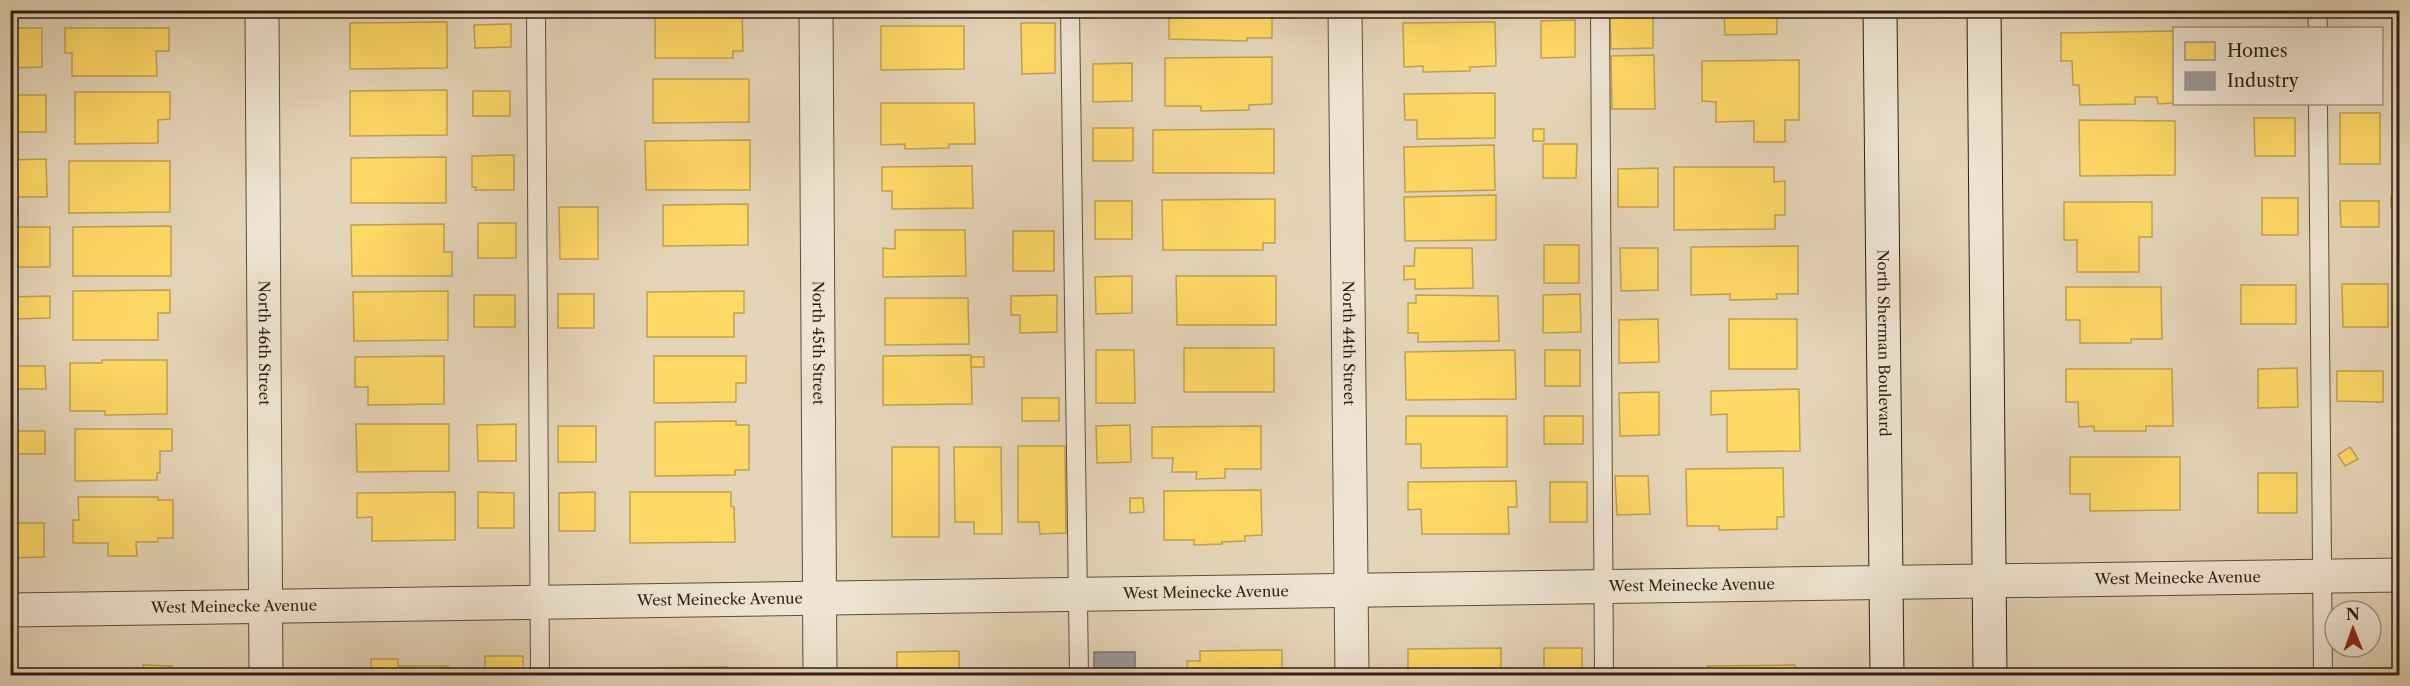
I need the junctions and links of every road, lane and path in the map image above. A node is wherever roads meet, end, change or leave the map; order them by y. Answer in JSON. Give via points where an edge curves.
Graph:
{"nodes":[{"id":1,"x":262,"y":10,"type":"edge"},
{"id":2,"x":536,"y":10,"type":"edge"},
{"id":3,"x":816,"y":10,"type":"edge"},
{"id":4,"x":1070,"y":10,"type":"edge"},
{"id":5,"x":1345,"y":10,"type":"edge"},
{"id":6,"x":1600,"y":10,"type":"edge"},
{"id":7,"x":1880,"y":10,"type":"edge"},
{"id":8,"x":1984,"y":10,"type":"edge"},
{"id":9,"x":2317,"y":10,"type":"edge"},
{"id":10,"x":2318,"y":27,"type":"edge"},
{"id":11,"x":2318,"y":105,"type":"edge"},
{"id":12,"x":2400,"y":575,"type":"edge"},
{"id":13,"x":2321,"y":576,"type":"junction"},
{"id":14,"x":1990,"y":581,"type":"junction"},
{"id":15,"x":1887,"y":582,"type":"junction"},
{"id":16,"x":1604,"y":587,"type":"junction"},
{"id":17,"x":1351,"y":591,"type":"junction"},
{"id":18,"x":1078,"y":595,"type":"junction"},
{"id":19,"x":818,"y":599,"type":"junction"},
{"id":20,"x":538,"y":602,"type":"junction"},
{"id":21,"x":265,"y":606,"type":"junction"},
{"id":22,"x":10,"y":610,"type":"edge"},
{"id":23,"x":266,"y":675,"type":"edge"},
{"id":24,"x":540,"y":675,"type":"edge"},
{"id":25,"x":820,"y":675,"type":"edge"},
{"id":26,"x":1079,"y":675,"type":"edge"},
{"id":27,"x":1352,"y":675,"type":"edge"},
{"id":28,"x":1604,"y":675,"type":"edge"},
{"id":29,"x":1887,"y":675,"type":"edge"},
{"id":30,"x":1990,"y":675,"type":"edge"},
{"id":31,"x":2323,"y":675,"type":"edge"}],
"edges":[{"from":1,"to":21,"type":"street","name":"North 46th Street"},
{"from":2,"to":20,"type":"lane"},
{"from":3,"to":19,"type":"street","name":"North 45th Street"},
{"from":4,"to":18,"type":"lane"},
{"from":5,"to":17,"type":"street","name":"North 44th Street"},
{"from":6,"to":16,"type":"lane"},
{"from":7,"to":15,"type":"street","name":"North Sherman Boulevard"},
{"from":8,"to":14,"type":"street"},
{"from":9,"to":10,"type":"lane"},
{"from":11,"to":13,"type":"lane"},
{"from":12,"to":13,"type":"street","name":"West Meinecke Avenue"},
{"from":13,"to":14,"type":"street","name":"West Meinecke Avenue"},
{"from":13,"to":31,"type":"lane"},
{"from":14,"to":15,"type":"street","name":"West Meinecke Avenue"},
{"from":14,"to":30,"type":"street"},
{"from":15,"to":16,"type":"street","name":"West Meinecke Avenue"},
{"from":15,"to":29,"type":"street","name":"North Sherman Boulevard"},
{"from":16,"to":17,"type":"street","name":"West Meinecke Avenue"},
{"from":16,"to":28,"type":"lane"},
{"from":17,"to":18,"type":"street","name":"West Meinecke Avenue"},
{"from":17,"to":27,"type":"street","name":"North 44th Street"},
{"from":18,"to":19,"type":"street","name":"West Meinecke Avenue"},
{"from":18,"to":26,"type":"lane"},
{"from":19,"to":20,"type":"street","name":"West Meinecke Avenue"},
{"from":19,"to":25,"type":"street","name":"North 45th Street"},
{"from":20,"to":21,"type":"street","name":"West Meinecke Avenue"},
{"from":20,"to":24,"type":"lane"},
{"from":21,"to":22,"type":"street","name":"West Meinecke Avenue"},
{"from":21,"to":23,"type":"street","name":"North 46th Street"}]}
